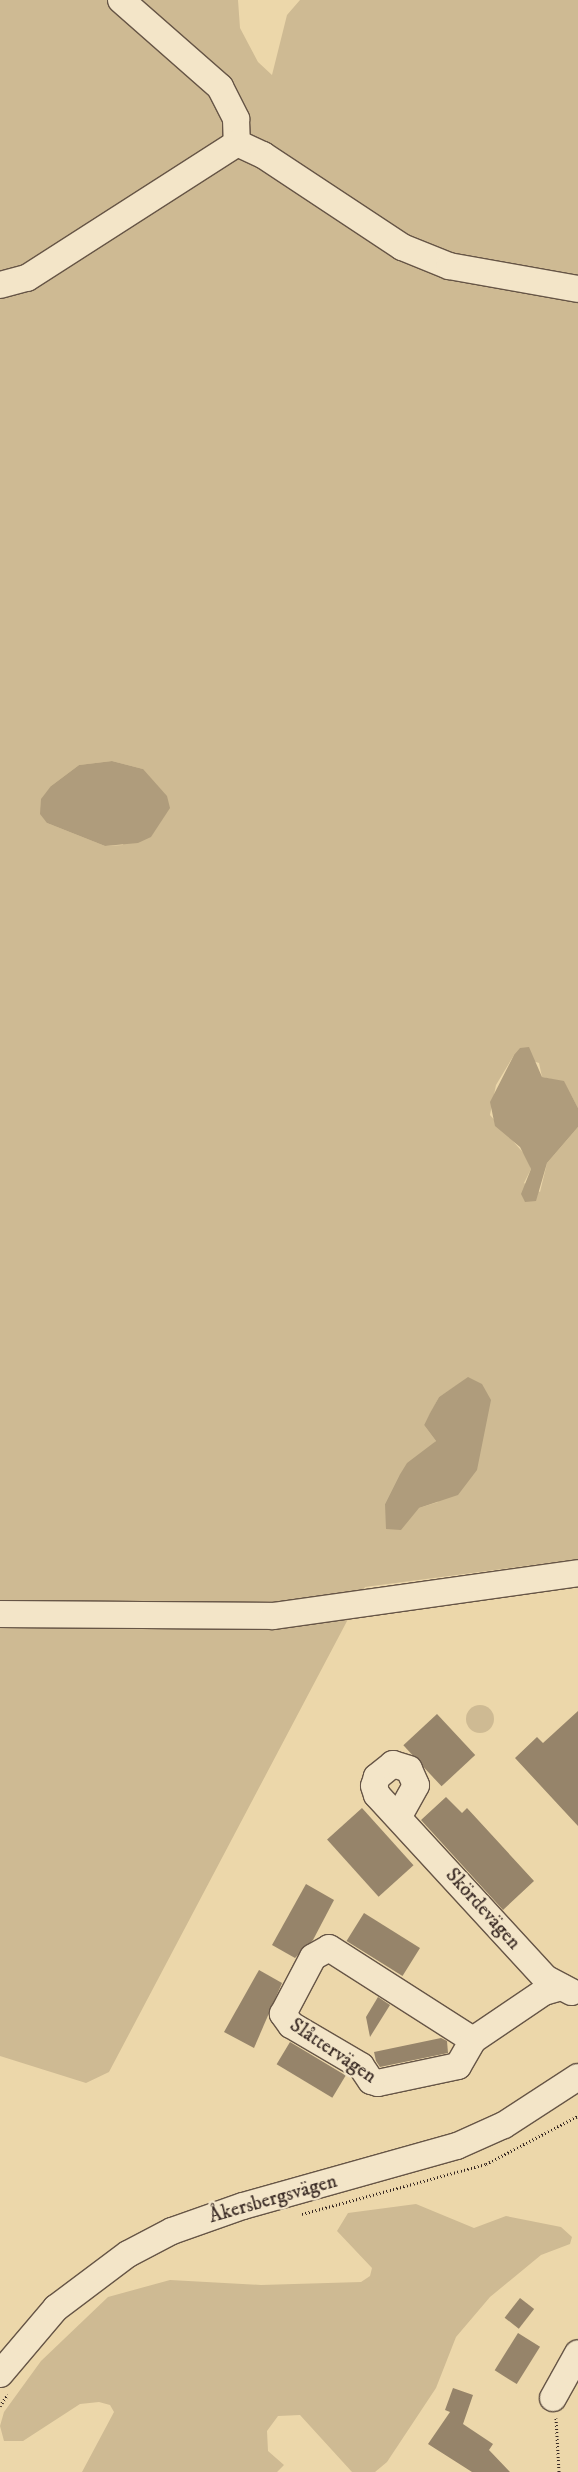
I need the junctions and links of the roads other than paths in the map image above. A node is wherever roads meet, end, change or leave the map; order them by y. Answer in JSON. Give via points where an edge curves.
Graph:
{"nodes":[{"id":1,"x":120,"y":0,"type":"edge"},
{"id":2,"x":237,"y":143,"type":"junction"},
{"id":3,"x":0,"y":285,"type":"edge"},
{"id":4,"x":578,"y":289,"type":"edge"},
{"id":5,"x":578,"y":1572,"type":"edge"},
{"id":6,"x":0,"y":1614,"type":"edge"},
{"id":7,"x":399,"y":1816,"type":"dead end"},
{"id":8,"x":573,"y":1989,"type":"edge"},
{"id":9,"x":473,"y":2040,"type":"junction"},
{"id":10,"x":578,"y":2077,"type":"edge"},
{"id":11,"x":578,"y":2353,"type":"edge"},
{"id":12,"x":5,"y":2383,"type":"edge"},
{"id":13,"x":553,"y":2398,"type":"road end"}],
"edges":[{"from":1,"to":2,"type":"street","via":[[220,87],[236,119]]},
{"from":2,"to":3,"type":"street","via":[[27,278]]},
{"from":2,"to":4,"type":"street","via":[[263,155],[402,247],[449,266]]},
{"from":5,"to":6,"type":"street","via":[[273,1616]]},
{"from":7,"to":8,"type":"street","name":"Skördevägen","via":[[545,1978]]},
{"from":8,"to":9,"type":"street","name":"Slåttervägen","via":[[544,1992]]},
{"from":9,"to":9,"type":"street","name":"Slåttervägen","via":[[329,1948],[313,1957],[283,2014],[291,2025],[361,2066],[371,2081],[378,2083],[458,2066]]},
{"from":10,"to":12,"type":"street","name":"Åkersbergsvägen","via":[[504,2125],[457,2146],[243,2206],[172,2231],[128,2254],[56,2308]]},
{"from":11,"to":13,"type":"street"}]}
